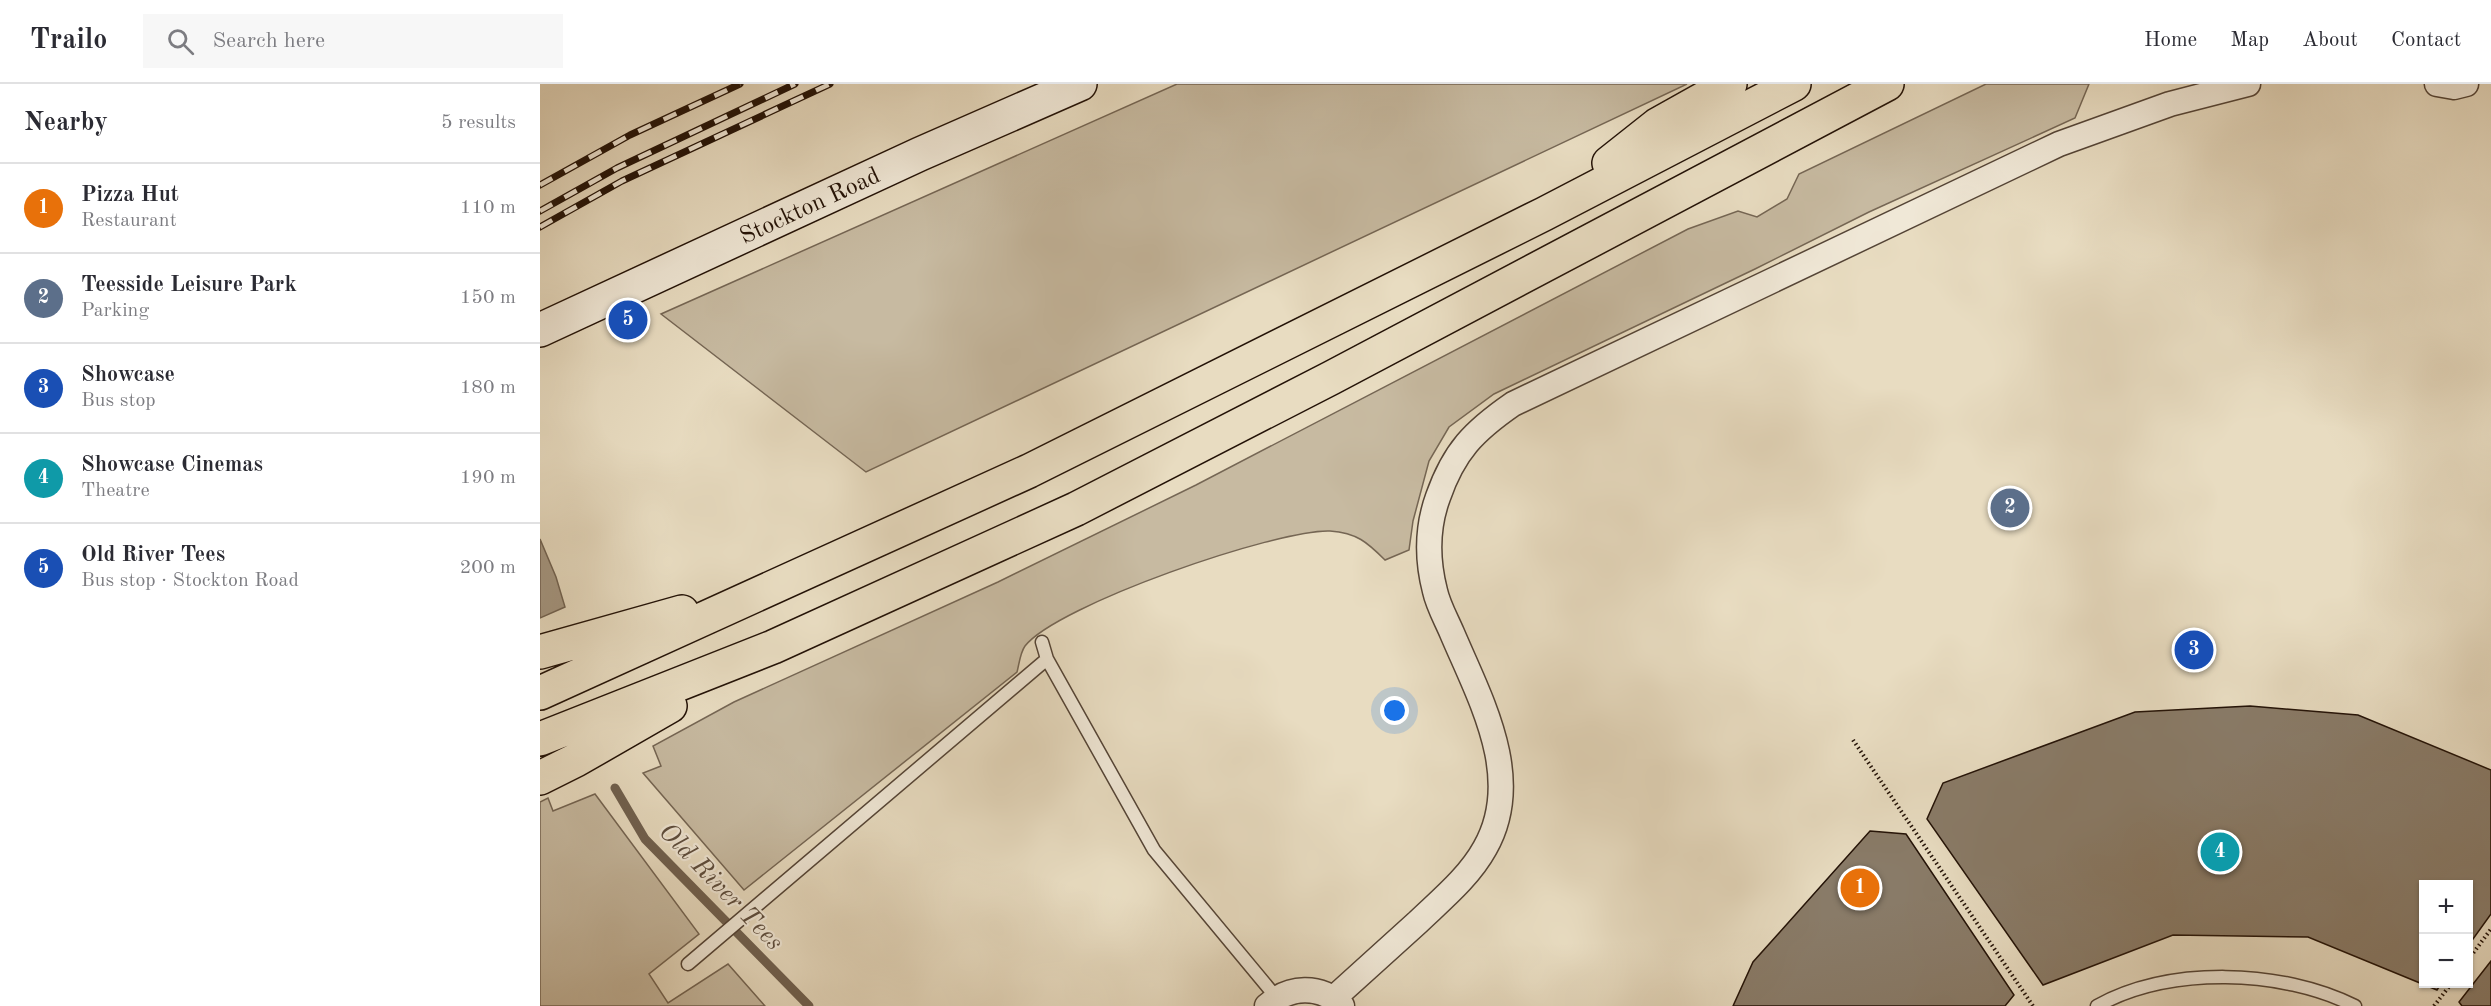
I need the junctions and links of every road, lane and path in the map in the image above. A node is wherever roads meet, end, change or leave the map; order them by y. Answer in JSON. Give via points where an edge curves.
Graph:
{"nodes":[{"id":1,"x":1080,"y":84,"type":"edge"},
{"id":2,"x":1730,"y":84,"type":"edge"},
{"id":3,"x":1794,"y":84,"type":"edge"},
{"id":4,"x":1887,"y":84,"type":"edge"},
{"id":5,"x":1903,"y":84,"type":"edge"},
{"id":6,"x":2248,"y":84,"type":"edge"},
{"id":7,"x":2437,"y":84,"type":"edge"},
{"id":8,"x":2466,"y":84,"type":"edge"},
{"id":9,"x":1840,"y":107,"type":"junction"},
{"id":10,"x":1544,"y":214,"type":"junction"},
{"id":11,"x":540,"y":330,"type":"edge"},
{"id":12,"x":776,"y":587,"type":"junction"},
{"id":13,"x":1042,"y":642,"type":"dead end"},
{"id":14,"x":773,"y":647,"type":"junction"},
{"id":15,"x":540,"y":652,"type":"edge"},
{"id":16,"x":1047,"y":659,"type":"junction"},
{"id":17,"x":540,"y":693,"type":"edge"},
{"id":18,"x":540,"y":739,"type":"edge"},
{"id":19,"x":1853,"y":740,"type":"dead end"},
{"id":20,"x":540,"y":778,"type":"edge"},
{"id":21,"x":2491,"y":929,"type":"edge"},
{"id":22,"x":2473,"y":954,"type":"edge"},
{"id":23,"x":688,"y":964,"type":"dead end"},
{"id":24,"x":2448,"y":988,"type":"edge"},
{"id":25,"x":1272,"y":1002,"type":"edge"},
{"id":26,"x":1338,"y":1002,"type":"edge"},
{"id":27,"x":2033,"y":1006,"type":"edge"},
{"id":28,"x":2097,"y":1006,"type":"edge"},
{"id":29,"x":2355,"y":1006,"type":"edge"},
{"id":30,"x":2434,"y":1006,"type":"edge"}],
"edges":[{"from":1,"to":11,"type":"main road","name":"Stockton Road"},
{"from":2,"to":10,"type":"highway","via":[[1657,125]]},
{"from":3,"to":10,"type":"highway"},
{"from":4,"to":9,"type":"highway"},
{"from":5,"to":9,"type":"highway"},
{"from":6,"to":26,"type":"street","via":[[2170,104],[2059,144],[1513,404],[1469,439],[1442,484],[1429,548],[1435,592],[1494,737],[1502,781],[1500,802],[1485,848],[1460,882]]},
{"from":7,"to":8,"type":"street"},
{"from":9,"to":14,"type":"highway","via":[[1076,509]]},
{"from":10,"to":12,"type":"highway","via":[[1029,471]]},
{"from":12,"to":15,"type":"highway"},
{"from":12,"to":17,"type":"highway"},
{"from":13,"to":16,"type":"lane"},
{"from":14,"to":18,"type":"highway"},
{"from":14,"to":20,"type":"highway"},
{"from":16,"to":23,"type":"lane"},
{"from":16,"to":25,"type":"lane","via":[[1154,850]]},
{"from":19,"to":27,"type":"path"},
{"from":21,"to":22,"type":"path"},
{"from":24,"to":30,"type":"path"},
{"from":25,"to":26,"type":"street","via":[[1295,990],[1316,991]]},
{"from":28,"to":29,"type":"lane","via":[[2141,989],[2175,982],[2239,977],[2283,982]]}]}
